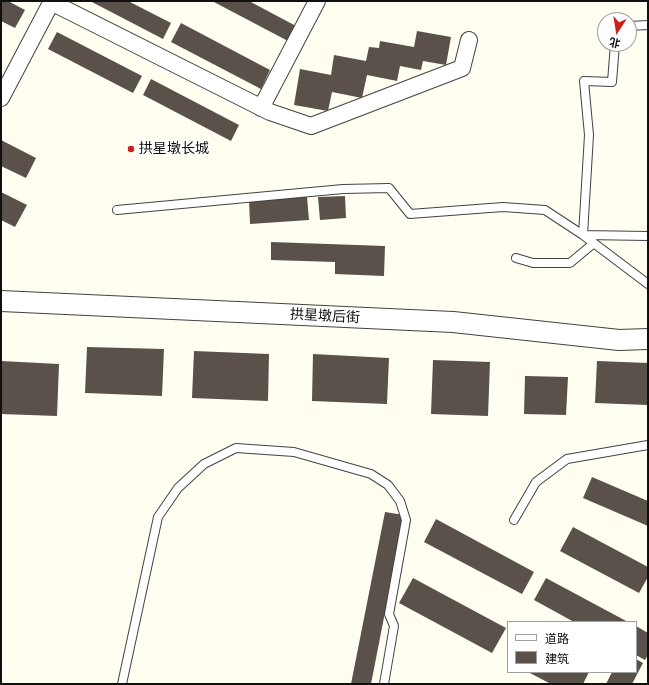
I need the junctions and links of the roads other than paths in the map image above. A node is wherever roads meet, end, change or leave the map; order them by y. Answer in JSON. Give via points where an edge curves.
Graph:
{"nodes":[{"id":1,"x":317,"y":1,"type":"edge"},
{"id":2,"x":52,"y":2,"type":"edge"},
{"id":3,"x":648,"y":25,"type":"edge"},
{"id":4,"x":637,"y":26,"type":"edge"},
{"id":5,"x":470,"y":40,"type":"dead end"},
{"id":6,"x":614,"y":52,"type":"edge"},
{"id":7,"x":1,"y":98,"type":"edge"},
{"id":8,"x":261,"y":108,"type":"junction"},
{"id":9,"x":117,"y":210,"type":"dead end"},
{"id":10,"x":583,"y":235,"type":"junction"},
{"id":11,"x":648,"y":236,"type":"edge"},
{"id":12,"x":594,"y":243,"type":"junction"},
{"id":13,"x":516,"y":258,"type":"dead end"},
{"id":14,"x":648,"y":284,"type":"edge"},
{"id":15,"x":1,"y":301,"type":"edge"},
{"id":16,"x":648,"y":339,"type":"edge"},
{"id":17,"x":648,"y":445,"type":"edge"},
{"id":18,"x":514,"y":520,"type":"dead end"},
{"id":19,"x":122,"y":684,"type":"edge"},
{"id":20,"x":384,"y":684,"type":"edge"}],
"edges":[{"from":1,"to":8,"type":"street"},
{"from":2,"to":7,"type":"street"},
{"from":2,"to":8,"type":"street"},
{"from":3,"to":4,"type":"lane"},
{"from":5,"to":8,"type":"street","via":[[462,68],[311,126]]},
{"from":6,"to":10,"type":"lane","via":[[612,82],[584,80],[589,135]]},
{"from":9,"to":10,"type":"lane","via":[[343,189],[390,188],[410,214],[503,207],[545,210]]},
{"from":10,"to":11,"type":"lane"},
{"from":10,"to":12,"type":"lane"},
{"from":12,"to":13,"type":"lane","via":[[570,263],[533,263]]},
{"from":12,"to":14,"type":"lane"},
{"from":15,"to":16,"type":"street","name":"拱星墩后街","via":[[453,322],[619,340]]},
{"from":17,"to":18,"type":"lane","via":[[567,459],[536,482]]},
{"from":19,"to":20,"type":"lane","via":[[158,517],[178,488],[204,464],[236,448],[294,452],[371,474],[388,485],[400,501],[406,520],[389,614],[394,626]]}]}
